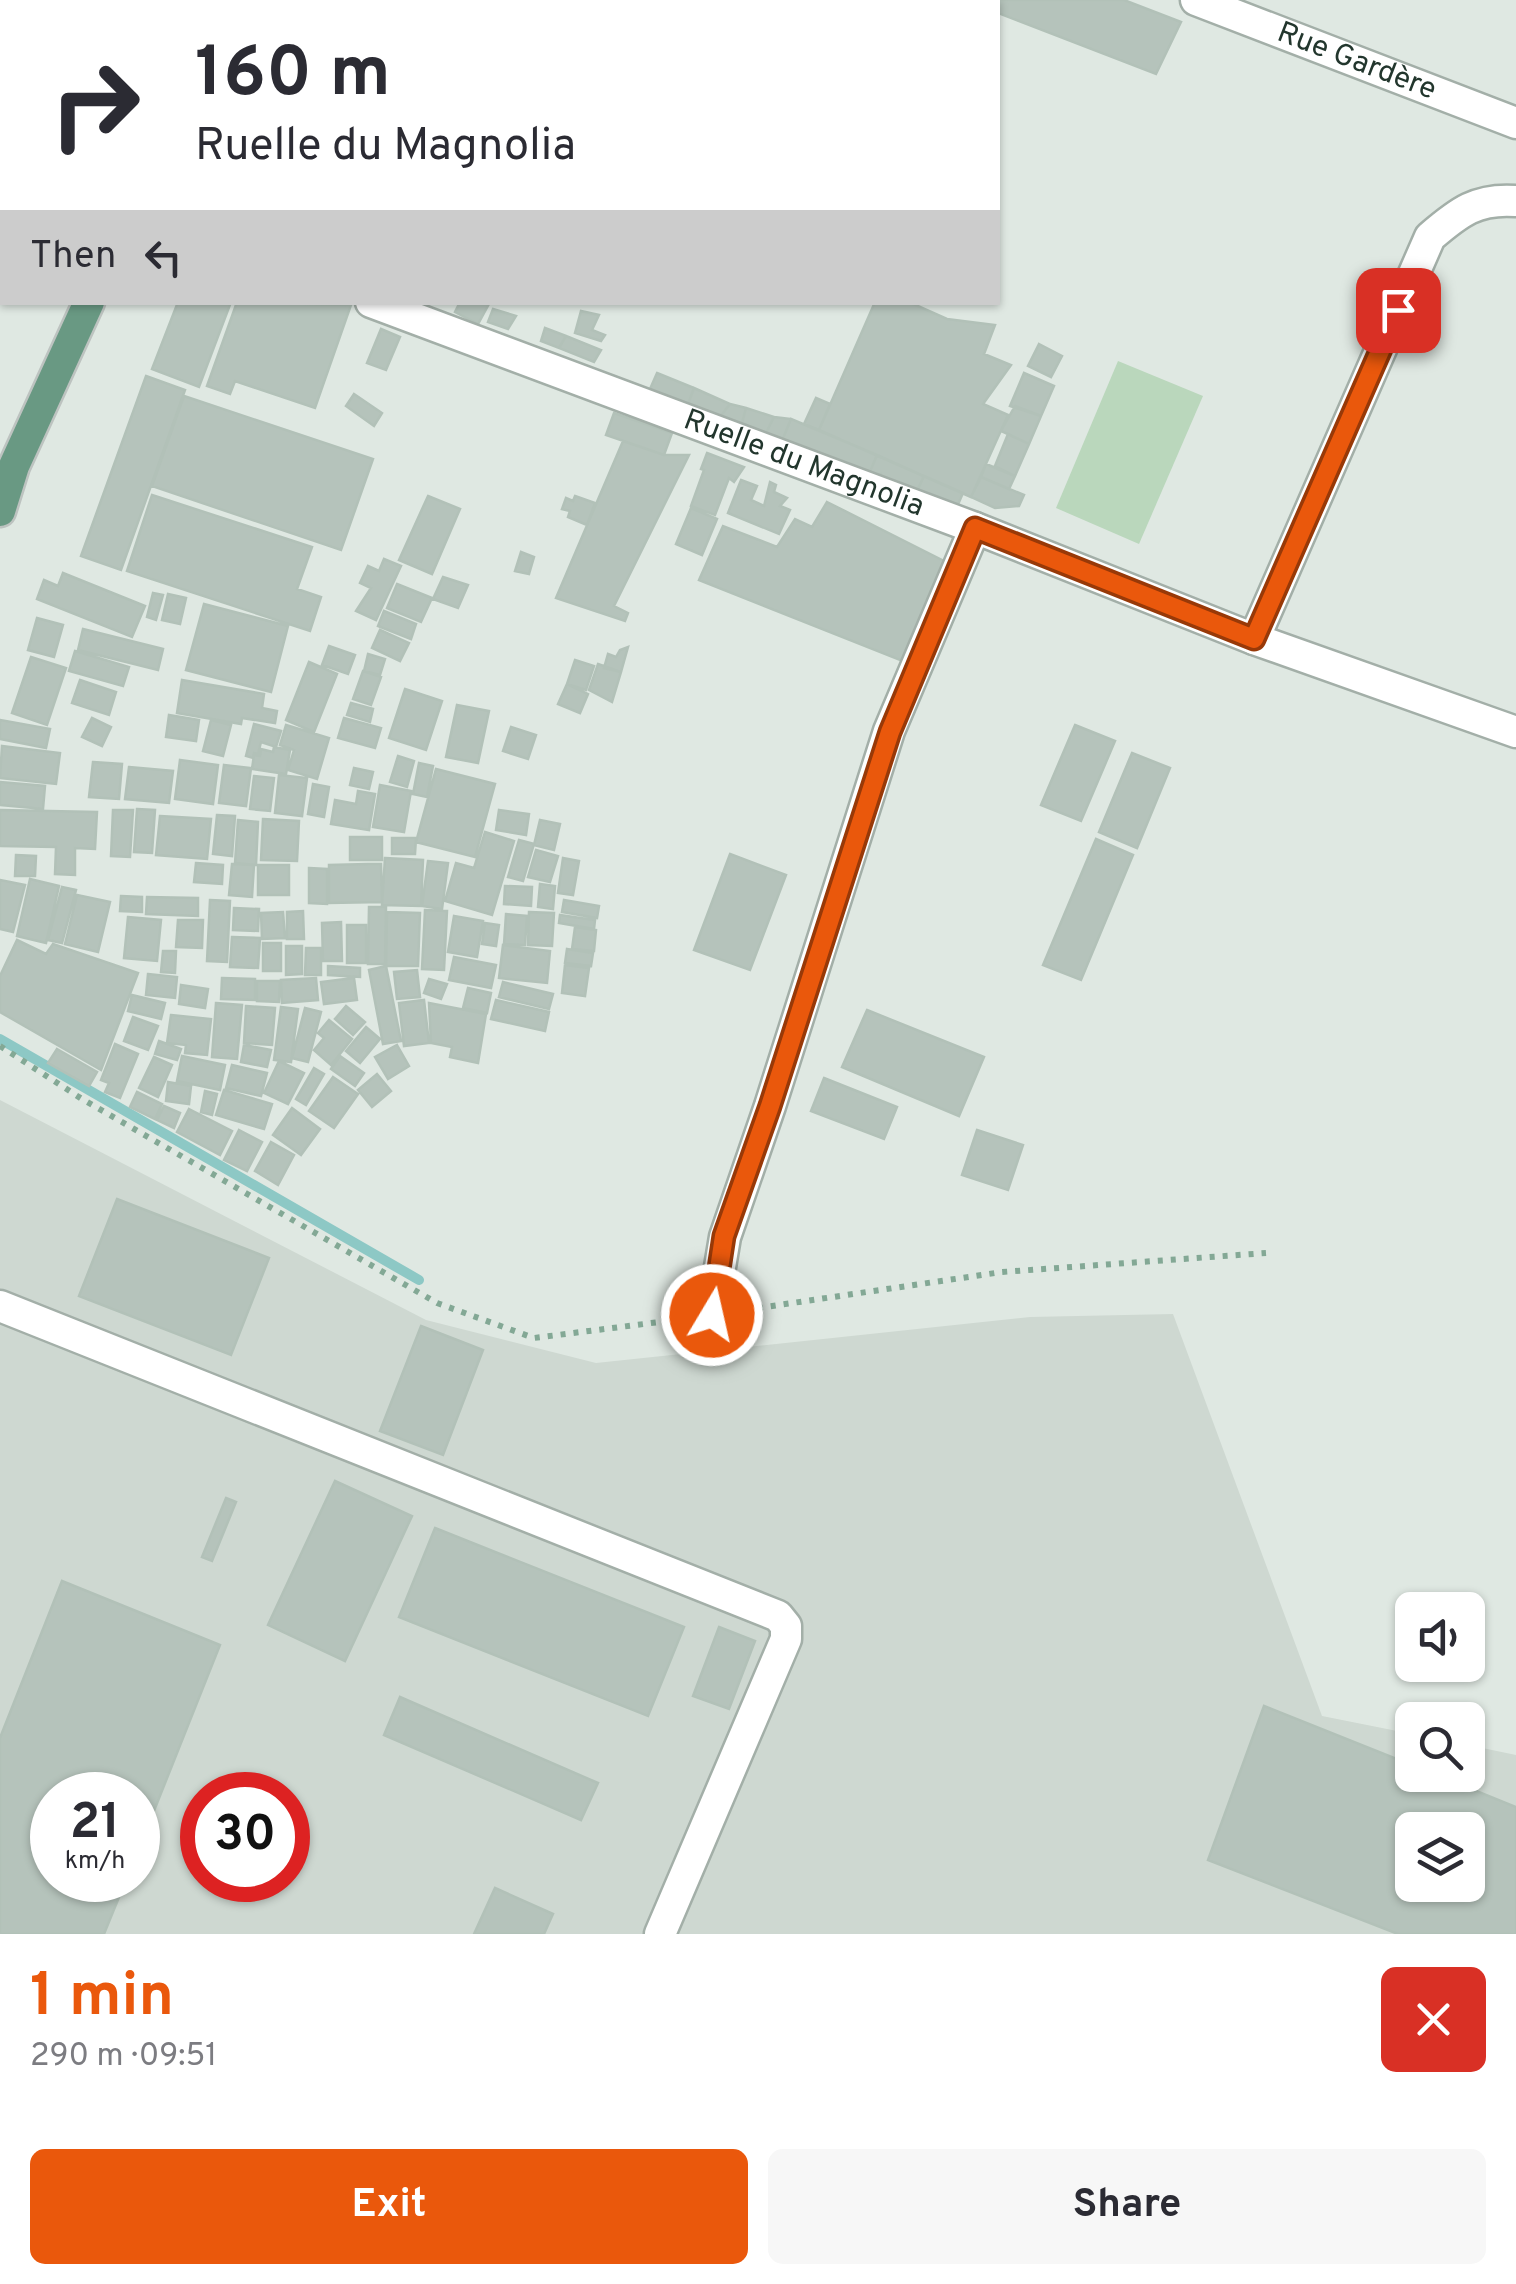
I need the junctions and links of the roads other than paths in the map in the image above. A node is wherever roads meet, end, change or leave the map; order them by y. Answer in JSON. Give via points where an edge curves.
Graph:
{"nodes":[{"id":1,"x":1196,"y":0,"type":"edge"},
{"id":2,"x":1516,"y":123,"type":"edge"},
{"id":3,"x":1516,"y":200,"type":"edge"},
{"id":4,"x":88,"y":305,"type":"edge"},
{"id":5,"x":379,"y":305,"type":"edge"},
{"id":6,"x":7,"y":466,"type":"edge"},
{"id":7,"x":0,"y":511,"type":"edge"},
{"id":8,"x":975,"y":528,"type":"junction"},
{"id":9,"x":1254,"y":639,"type":"junction"},
{"id":10,"x":1516,"y":732,"type":"edge"},
{"id":11,"x":0,"y":1306,"type":"edge"},
{"id":12,"x":712,"y":1315,"type":"road end"},
{"id":13,"x":660,"y":1934,"type":"edge"}],
"edges":[{"from":1,"to":2,"type":"street","name":"Rue Gardère"},
{"from":3,"to":9,"type":"street","via":[[1462,209],[1430,236]]},
{"from":4,"to":6,"type":"main road"},
{"from":5,"to":8,"type":"street","name":"Ruelle du Magnolia"},
{"from":6,"to":7,"type":"main road"},
{"from":8,"to":9,"type":"street","name":"Ruelle du Magnolia"},
{"from":8,"to":12,"type":"street","via":[[890,732],[724,1236]]},
{"from":9,"to":10,"type":"street","name":"Ruelle du Magnolia"},
{"from":11,"to":13,"type":"street","via":[[778,1616],[786,1639]]}]}
